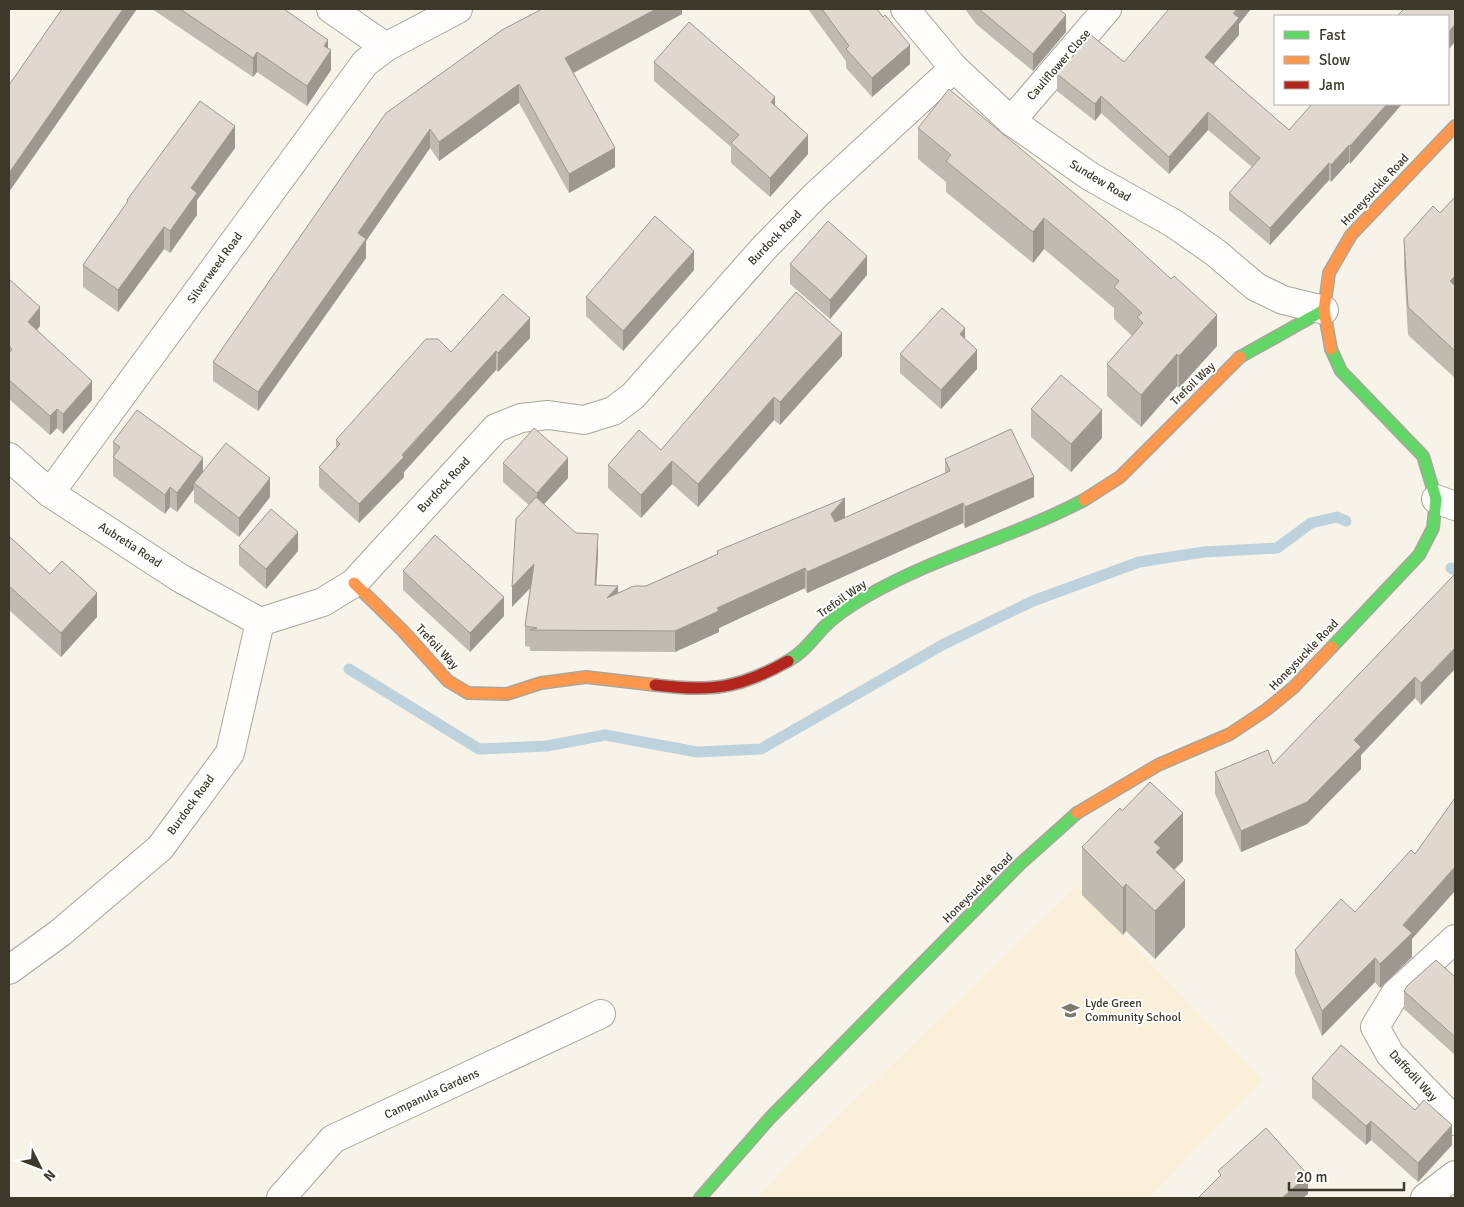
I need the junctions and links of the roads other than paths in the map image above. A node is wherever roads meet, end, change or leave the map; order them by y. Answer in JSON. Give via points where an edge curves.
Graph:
{"nodes":[{"id":1,"x":331,"y":9,"type":"edge"},
{"id":2,"x":458,"y":9,"type":"edge"},
{"id":3,"x":905,"y":9,"type":"edge"},
{"id":4,"x":1107,"y":9,"type":"edge"},
{"id":5,"x":386,"y":47,"type":"junction"},
{"id":6,"x":954,"y":68,"type":"junction"},
{"id":7,"x":1011,"y":121,"type":"junction"},
{"id":8,"x":1455,"y":126,"type":"edge"},
{"id":9,"x":1324,"y":310,"type":"junction"},
{"id":10,"x":9,"y":457,"type":"edge"},
{"id":11,"x":50,"y":493,"type":"junction"},
{"id":12,"x":1446,"y":502,"type":"edge"},
{"id":13,"x":354,"y":582,"type":"junction"},
{"id":14,"x":260,"y":622,"type":"junction"},
{"id":15,"x":1455,"y":939,"type":"edge"},
{"id":16,"x":9,"y":970,"type":"edge"},
{"id":17,"x":601,"y":1014,"type":"dead end"},
{"id":18,"x":1455,"y":1121,"type":"edge"},
{"id":19,"x":1455,"y":1175,"type":"edge"},
{"id":20,"x":281,"y":1198,"type":"edge"},
{"id":21,"x":700,"y":1198,"type":"edge"},
{"id":22,"x":1425,"y":1198,"type":"edge"}],
"edges":[{"from":1,"to":5,"type":"street"},
{"from":2,"to":5,"type":"street","name":"Silverweed Road"},
{"from":3,"to":6,"type":"street","name":"Sundew Road"},
{"from":4,"to":7,"type":"street","name":"Cauliflower Close"},
{"from":5,"to":11,"type":"street","name":"Silverweed Road","via":[[365,63]]},
{"from":6,"to":7,"type":"street","name":"Sundew Road"},
{"from":6,"to":13,"type":"street","name":"Burdock Road","via":[[816,194],[633,396],[613,411],[584,420],[548,415],[521,418],[496,428]]},
{"from":7,"to":9,"type":"street","name":"Sundew Road","via":[[1090,177],[1173,222],[1216,252],[1256,287],[1283,300]]},
{"from":8,"to":9,"type":"street","name":"Honeysuckle Road","via":[[1351,235],[1329,273]]},
{"from":9,"to":12,"type":"street","name":"Honeysuckle Road","via":[[1328,344],[1341,371],[1423,456]]},
{"from":9,"to":13,"type":"street","name":"Trefoil Way","via":[[1244,353],[1120,477],[1093,495],[1056,515],[867,596],[825,626],[802,652],[762,676],[736,684],[684,689],[586,677],[541,683],[508,694],[468,693],[448,681]]},
{"from":10,"to":11,"type":"street","name":"Aubretia Road"},
{"from":11,"to":14,"type":"street","name":"Aubretia Road","via":[[180,578]]},
{"from":12,"to":21,"type":"street","name":"Honeysuckle Road","via":[[1419,555],[1294,687],[1230,734],[1158,765],[1083,807],[1020,864],[770,1118]]},
{"from":13,"to":14,"type":"street","name":"Burdock Road","via":[[323,602]]},
{"from":14,"to":16,"type":"street","name":"Burdock Road","via":[[230,753],[160,848],[60,933]]},
{"from":15,"to":18,"type":"street","name":"Daffodil Way","via":[[1395,994],[1376,1027],[1390,1054]]},
{"from":17,"to":20,"type":"street","name":"Campanula Gardens","via":[[333,1139]]},
{"from":19,"to":22,"type":"street"}]}
